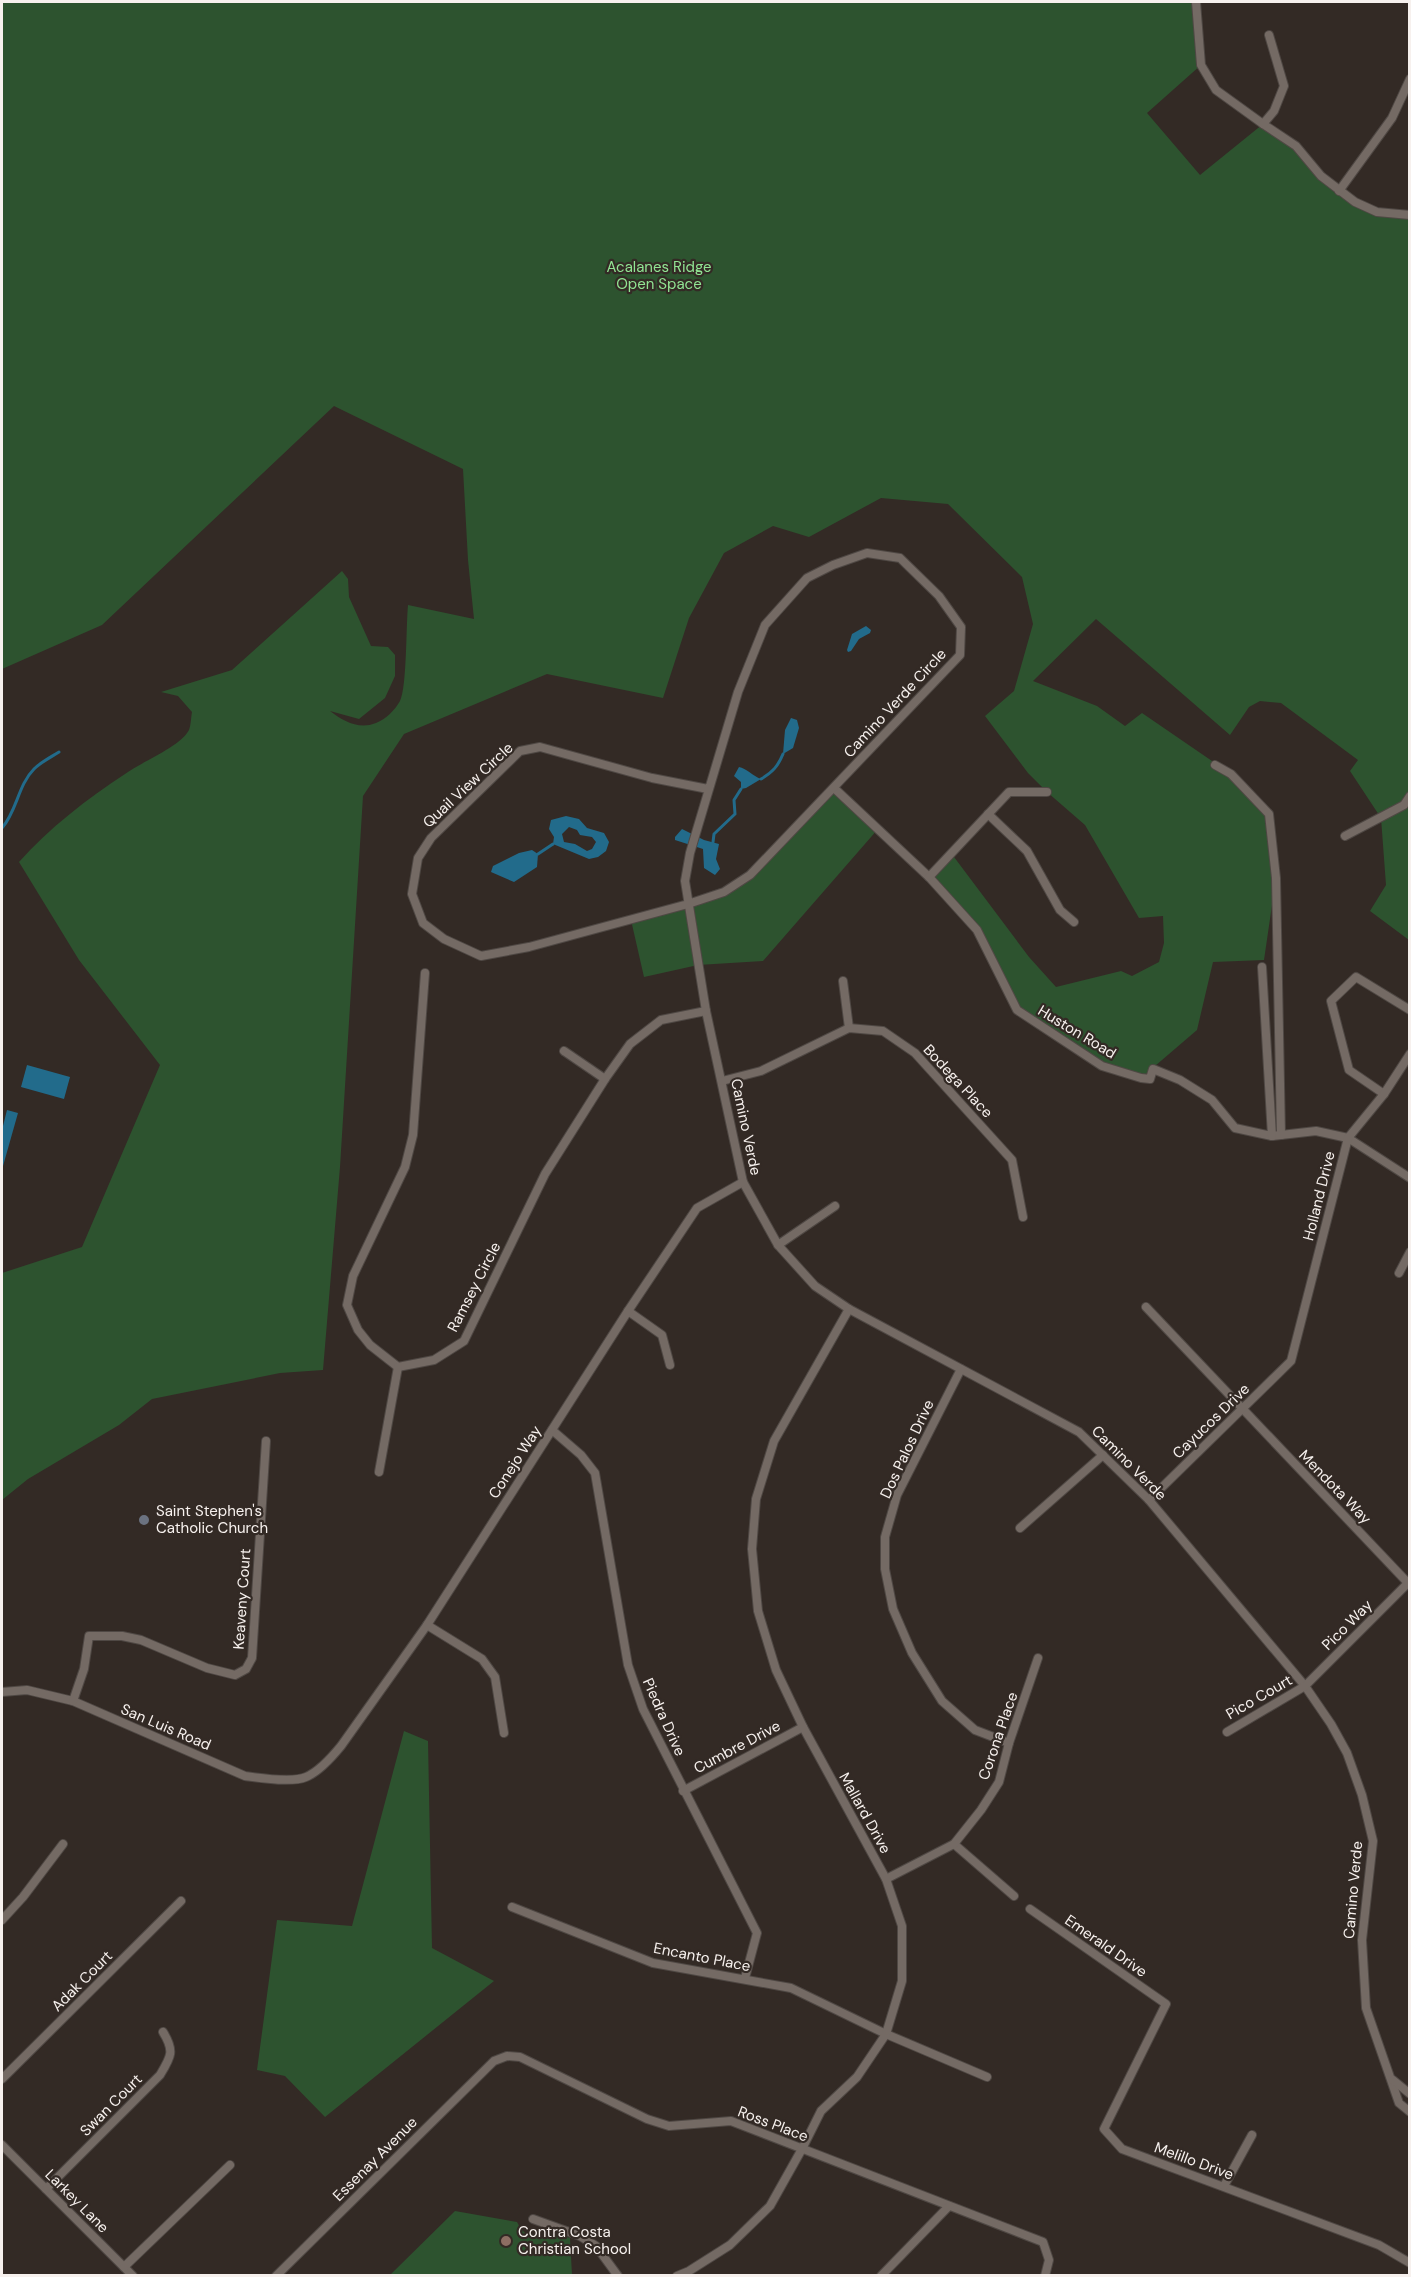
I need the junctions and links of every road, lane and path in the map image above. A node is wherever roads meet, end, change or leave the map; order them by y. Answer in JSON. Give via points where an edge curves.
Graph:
{"nodes":[{"id":1,"x":1196,"y":2,"type":"edge"},
{"id":2,"x":1269,"y":35,"type":"dead end"},
{"id":3,"x":1410,"y":79,"type":"edge"},
{"id":4,"x":1263,"y":124,"type":"junction"},
{"id":5,"x":1339,"y":190,"type":"junction"},
{"id":6,"x":1410,"y":215,"type":"edge"},
{"id":7,"x":1215,"y":765,"type":"dead end"},
{"id":8,"x":834,"y":788,"type":"junction"},
{"id":9,"x":708,"y":789,"type":"junction"},
{"id":10,"x":1047,"y":792,"type":"dead end"},
{"id":11,"x":1410,"y":796,"type":"edge"},
{"id":12,"x":988,"y":814,"type":"junction"},
{"id":13,"x":1345,"y":836,"type":"dead end"},
{"id":14,"x":929,"y":877,"type":"junction"},
{"id":15,"x":688,"y":904,"type":"junction"},
{"id":16,"x":1074,"y":922,"type":"dead end"},
{"id":17,"x":1262,"y":967,"type":"dead end"},
{"id":18,"x":425,"y":973,"type":"dead end"},
{"id":19,"x":843,"y":981,"type":"dead end"},
{"id":20,"x":1410,"y":1010,"type":"edge"},
{"id":21,"x":706,"y":1011,"type":"junction"},
{"id":22,"x":849,"y":1028,"type":"junction"},
{"id":23,"x":564,"y":1051,"type":"dead end"},
{"id":24,"x":1410,"y":1054,"type":"edge"},
{"id":25,"x":605,"y":1079,"type":"junction"},
{"id":26,"x":722,"y":1081,"type":"junction"},
{"id":27,"x":1384,"y":1094,"type":"junction"},
{"id":28,"x":1281,"y":1135,"type":"junction"},
{"id":29,"x":1272,"y":1136,"type":"junction"},
{"id":30,"x":1348,"y":1138,"type":"junction"},
{"id":31,"x":1410,"y":1178,"type":"edge"},
{"id":32,"x":743,"y":1182,"type":"junction"},
{"id":33,"x":835,"y":1206,"type":"dead end"},
{"id":34,"x":1023,"y":1217,"type":"dead end"},
{"id":35,"x":778,"y":1245,"type":"junction"},
{"id":36,"x":1410,"y":1252,"type":"edge"},
{"id":37,"x":1399,"y":1273,"type":"dead end"},
{"id":38,"x":1146,"y":1307,"type":"dead end"},
{"id":39,"x":849,"y":1309,"type":"junction"},
{"id":40,"x":628,"y":1311,"type":"junction"},
{"id":41,"x":1291,"y":1360,"type":"joint"},
{"id":42,"x":670,"y":1365,"type":"dead end"},
{"id":43,"x":398,"y":1367,"type":"junction"},
{"id":44,"x":961,"y":1369,"type":"junction"},
{"id":45,"x":1242,"y":1410,"type":"junction"},
{"id":46,"x":552,"y":1430,"type":"junction"},
{"id":47,"x":266,"y":1441,"type":"dead end"},
{"id":48,"x":1103,"y":1455,"type":"junction"},
{"id":49,"x":379,"y":1472,"type":"dead end"},
{"id":50,"x":1149,"y":1500,"type":"junction"},
{"id":51,"x":1020,"y":1528,"type":"dead end"},
{"id":52,"x":1408,"y":1583,"type":"edge"},
{"id":53,"x":427,"y":1624,"type":"junction"},
{"id":54,"x":1038,"y":1658,"type":"dead end"},
{"id":55,"x":1305,"y":1686,"type":"junction"},
{"id":56,"x":2,"y":1692,"type":"edge"},
{"id":57,"x":73,"y":1701,"type":"junction"},
{"id":58,"x":803,"y":1727,"type":"junction"},
{"id":59,"x":1227,"y":1732,"type":"dead end"},
{"id":60,"x":504,"y":1733,"type":"dead end"},
{"id":61,"x":1009,"y":1743,"type":"junction"},
{"id":62,"x":318,"y":1768,"type":"joint"},
{"id":63,"x":683,"y":1791,"type":"junction"},
{"id":64,"x":63,"y":1844,"type":"dead end"},
{"id":65,"x":954,"y":1844,"type":"junction"},
{"id":66,"x":886,"y":1879,"type":"junction"},
{"id":67,"x":1014,"y":1896,"type":"dead end"},
{"id":68,"x":181,"y":1901,"type":"dead end"},
{"id":69,"x":512,"y":1906,"type":"dead end"},
{"id":70,"x":1030,"y":1909,"type":"dead end"},
{"id":71,"x":2,"y":1920,"type":"edge"},
{"id":72,"x":745,"y":1978,"type":"junction"},
{"id":73,"x":1166,"y":2004,"type":"joint"},
{"id":74,"x":163,"y":2032,"type":"dead end"},
{"id":75,"x":886,"y":2034,"type":"junction"},
{"id":76,"x":494,"y":2061,"type":"joint"},
{"id":77,"x":987,"y":2077,"type":"dead end"},
{"id":78,"x":2,"y":2079,"type":"edge"},
{"id":79,"x":1392,"y":2079,"type":"junction"},
{"id":80,"x":1410,"y":2094,"type":"edge"},
{"id":81,"x":1410,"y":2112,"type":"edge"},
{"id":82,"x":1252,"y":2135,"type":"dead end"},
{"id":83,"x":802,"y":2150,"type":"junction"},
{"id":84,"x":3,"y":2151,"type":"edge"},
{"id":85,"x":230,"y":2165,"type":"dead end"},
{"id":86,"x":1224,"y":2186,"type":"junction"},
{"id":87,"x":46,"y":2189,"type":"junction"},
{"id":88,"x":949,"y":2206,"type":"junction"},
{"id":89,"x":533,"y":2219,"type":"dead end"},
{"id":90,"x":1410,"y":2263,"type":"edge"},
{"id":91,"x":124,"y":2267,"type":"junction"},
{"id":92,"x":133,"y":2276,"type":"edge"},
{"id":93,"x":276,"y":2276,"type":"edge"},
{"id":94,"x":618,"y":2276,"type":"edge"},
{"id":95,"x":678,"y":2276,"type":"edge"},
{"id":96,"x":881,"y":2276,"type":"edge"},
{"id":97,"x":1045,"y":2276,"type":"edge"}],
"edges":[{"from":1,"to":4,"type":"street","via":[[1201,65],[1207,77],[1229,101]]},
{"from":2,"to":4,"type":"street","via":[[1284,86],[1274,111]]},
{"from":3,"to":5,"type":"street","via":[[1392,118]]},
{"from":4,"to":5,"type":"street","via":[[1296,146],[1321,177]]},
{"from":5,"to":6,"type":"street","via":[[1377,213]]},
{"from":7,"to":28,"type":"street","via":[[1231,774],[1269,814],[1276,878]]},
{"from":8,"to":9,"type":"street","name":"Camino Verde Circle","via":[[960,655],[961,627],[939,596],[900,558],[867,553],[833,565],[807,578],[765,625],[738,692]]},
{"from":8,"to":14,"type":"street","name":"Huston Road"},
{"from":8,"to":15,"type":"street","name":"Camino Verde Circle","via":[[750,875],[724,892]]},
{"from":9,"to":15,"type":"street","name":"Camino Verde Circle","via":[[685,881]]},
{"from":9,"to":15,"type":"street","name":"Quail View Circle","via":[[540,747],[520,751],[431,838],[418,858],[412,894],[423,923],[444,939],[481,957]]},
{"from":10,"to":12,"type":"street","via":[[1009,792]]},
{"from":11,"to":13,"type":"street","via":[[1404,805]]},
{"from":12,"to":14,"type":"street"},
{"from":12,"to":16,"type":"street","via":[[1027,851],[1060,910]]},
{"from":14,"to":29,"type":"street","name":"Huston Road","via":[[977,930],[1017,1010],[1102,1066],[1141,1078],[1150,1078],[1153,1069],[1180,1080],[1212,1100],[1235,1128]]},
{"from":15,"to":21,"type":"street","name":"Camino Verde"},
{"from":17,"to":29,"type":"street"},
{"from":18,"to":43,"type":"street","via":[[413,1135],[405,1167],[353,1276],[347,1305],[370,1345]]},
{"from":19,"to":22,"type":"street"},
{"from":20,"to":27,"type":"street","via":[[1356,977],[1331,1001],[1349,1070]]},
{"from":21,"to":25,"type":"street","name":"Ramsey Circle","via":[[662,1020],[630,1044]]},
{"from":21,"to":26,"type":"street","name":"Camino Verde"},
{"from":22,"to":26,"type":"street","via":[[760,1071]]},
{"from":22,"to":34,"type":"street","name":"Bodega Place","via":[[883,1031],[923,1061],[1012,1160]]},
{"from":23,"to":25,"type":"street"},
{"from":24,"to":27,"type":"street","name":"Holland Drive"},
{"from":25,"to":43,"type":"street","name":"Ramsey Circle","via":[[545,1174],[464,1341],[434,1360]]},
{"from":26,"to":32,"type":"street","name":"Camino Verde"},
{"from":27,"to":30,"type":"street","name":"Holland Drive"},
{"from":28,"to":29,"type":"street","name":"Huston Road"},
{"from":28,"to":30,"type":"street","name":"Huston Road","via":[[1316,1131]]},
{"from":30,"to":31,"type":"street","name":"Huston Road"},
{"from":30,"to":41,"type":"street","name":"Holland Drive"},
{"from":32,"to":35,"type":"street","name":"Camino Verde"},
{"from":32,"to":40,"type":"street","name":"Conejo Way","via":[[697,1208]]},
{"from":33,"to":35,"type":"street"},
{"from":35,"to":39,"type":"street","name":"Camino Verde","via":[[815,1286]]},
{"from":36,"to":37,"type":"street"},
{"from":38,"to":45,"type":"street","name":"Mendota Way"},
{"from":39,"to":44,"type":"street","name":"Camino Verde"},
{"from":39,"to":58,"type":"street","name":"Mallard Drive","via":[[774,1441],[756,1499],[752,1549],[758,1611],[776,1670]]},
{"from":40,"to":42,"type":"street","via":[[662,1335]]},
{"from":40,"to":46,"type":"street","name":"Conejo Way"},
{"from":41,"to":45,"type":"street","name":"Cayucos Drive"},
{"from":43,"to":49,"type":"street"},
{"from":44,"to":48,"type":"street","name":"Camino Verde","via":[[1079,1432]]},
{"from":44,"to":61,"type":"street","name":"Dos Palos Drive","via":[[897,1495],[885,1537],[885,1569],[893,1609],[912,1653],[942,1701],[975,1730]]},
{"from":45,"to":50,"type":"street","name":"Cayucos Drive"},
{"from":45,"to":52,"type":"street","name":"Mendota Way"},
{"from":46,"to":53,"type":"street","name":"Conejo Way"},
{"from":46,"to":63,"type":"street","name":"Piedra Drive","via":[[595,1473],[628,1665],[643,1709]]},
{"from":47,"to":57,"type":"street","name":"Keaveny Court","via":[[252,1658],[246,1669],[235,1675],[207,1668],[141,1640],[89,1636],[84,1669]]},
{"from":48,"to":50,"type":"street","name":"Camino Verde"},
{"from":48,"to":51,"type":"street"},
{"from":50,"to":55,"type":"street","name":"Camino Verde"},
{"from":52,"to":55,"type":"street","name":"Pico Way"},
{"from":53,"to":60,"type":"street","via":[[482,1659],[495,1677]]},
{"from":53,"to":62,"type":"street","name":"Conejo Way","via":[[341,1746]]},
{"from":54,"to":61,"type":"street","name":"Corona Place"},
{"from":55,"to":59,"type":"street","name":"Pico Court"},
{"from":55,"to":79,"type":"street","name":"Camino Verde","via":[[1347,1753],[1373,1841],[1362,1940],[1366,2008]]},
{"from":56,"to":57,"type":"street","name":"San Luis Road","via":[[27,1690]]},
{"from":57,"to":62,"type":"street","name":"San Luis Road","via":[[245,1776],[272,1781],[305,1778]]},
{"from":58,"to":63,"type":"street","name":"Cumbre Drive"},
{"from":58,"to":66,"type":"street","name":"Mallard Drive"},
{"from":61,"to":65,"type":"street","name":"Corona Place","via":[[999,1782]]},
{"from":63,"to":72,"type":"street","name":"Piedra Drive","via":[[757,1933]]},
{"from":64,"to":71,"type":"street"},
{"from":65,"to":66,"type":"street","name":"Corona Place"},
{"from":65,"to":67,"type":"street"},
{"from":66,"to":75,"type":"street","name":"Mallard Drive","via":[[902,1926],[902,1981]]},
{"from":68,"to":78,"type":"street","name":"Adak Court"},
{"from":69,"to":72,"type":"street","name":"Encanto Place","via":[[653,1963]]},
{"from":70,"to":73,"type":"street","name":"Emerald Drive"},
{"from":72,"to":75,"type":"street","name":"Encanto Place","via":[[792,1988]]},
{"from":73,"to":86,"type":"street","name":"Melillo Drive","via":[[1104,2129],[1122,2149]]},
{"from":74,"to":87,"type":"street","name":"Swan Court","via":[[171,2045],[170,2059],[160,2075]]},
{"from":75,"to":77,"type":"street","name":"Encanto Place"},
{"from":75,"to":83,"type":"street","name":"Mallard Drive","via":[[857,2077],[820,2111]]},
{"from":76,"to":83,"type":"street","name":"Ross Place","via":[[520,2057],[646,2119],[669,2126],[731,2121]]},
{"from":76,"to":93,"type":"street","name":"Essenay Avenue"},
{"from":79,"to":80,"type":"street"},
{"from":79,"to":81,"type":"street","name":"Camino Verde","via":[[1399,2103]]},
{"from":82,"to":86,"type":"street"},
{"from":83,"to":88,"type":"street","name":"Ross Place","via":[[866,2171]]},
{"from":83,"to":95,"type":"street","name":"Mallard Drive","via":[[770,2206],[730,2245]]},
{"from":84,"to":87,"type":"street","name":"Larkey Lane"},
{"from":85,"to":91,"type":"street"},
{"from":86,"to":90,"type":"street","name":"Melillo Drive","via":[[1379,2245]]},
{"from":87,"to":91,"type":"street","name":"Larkey Lane"},
{"from":88,"to":96,"type":"street"},
{"from":88,"to":97,"type":"street","name":"Ross Place","via":[[1043,2242],[1049,2260]]},
{"from":89,"to":94,"type":"street","via":[[596,2246]]},
{"from":91,"to":92,"type":"street","name":"Larkey Lane"}]}
